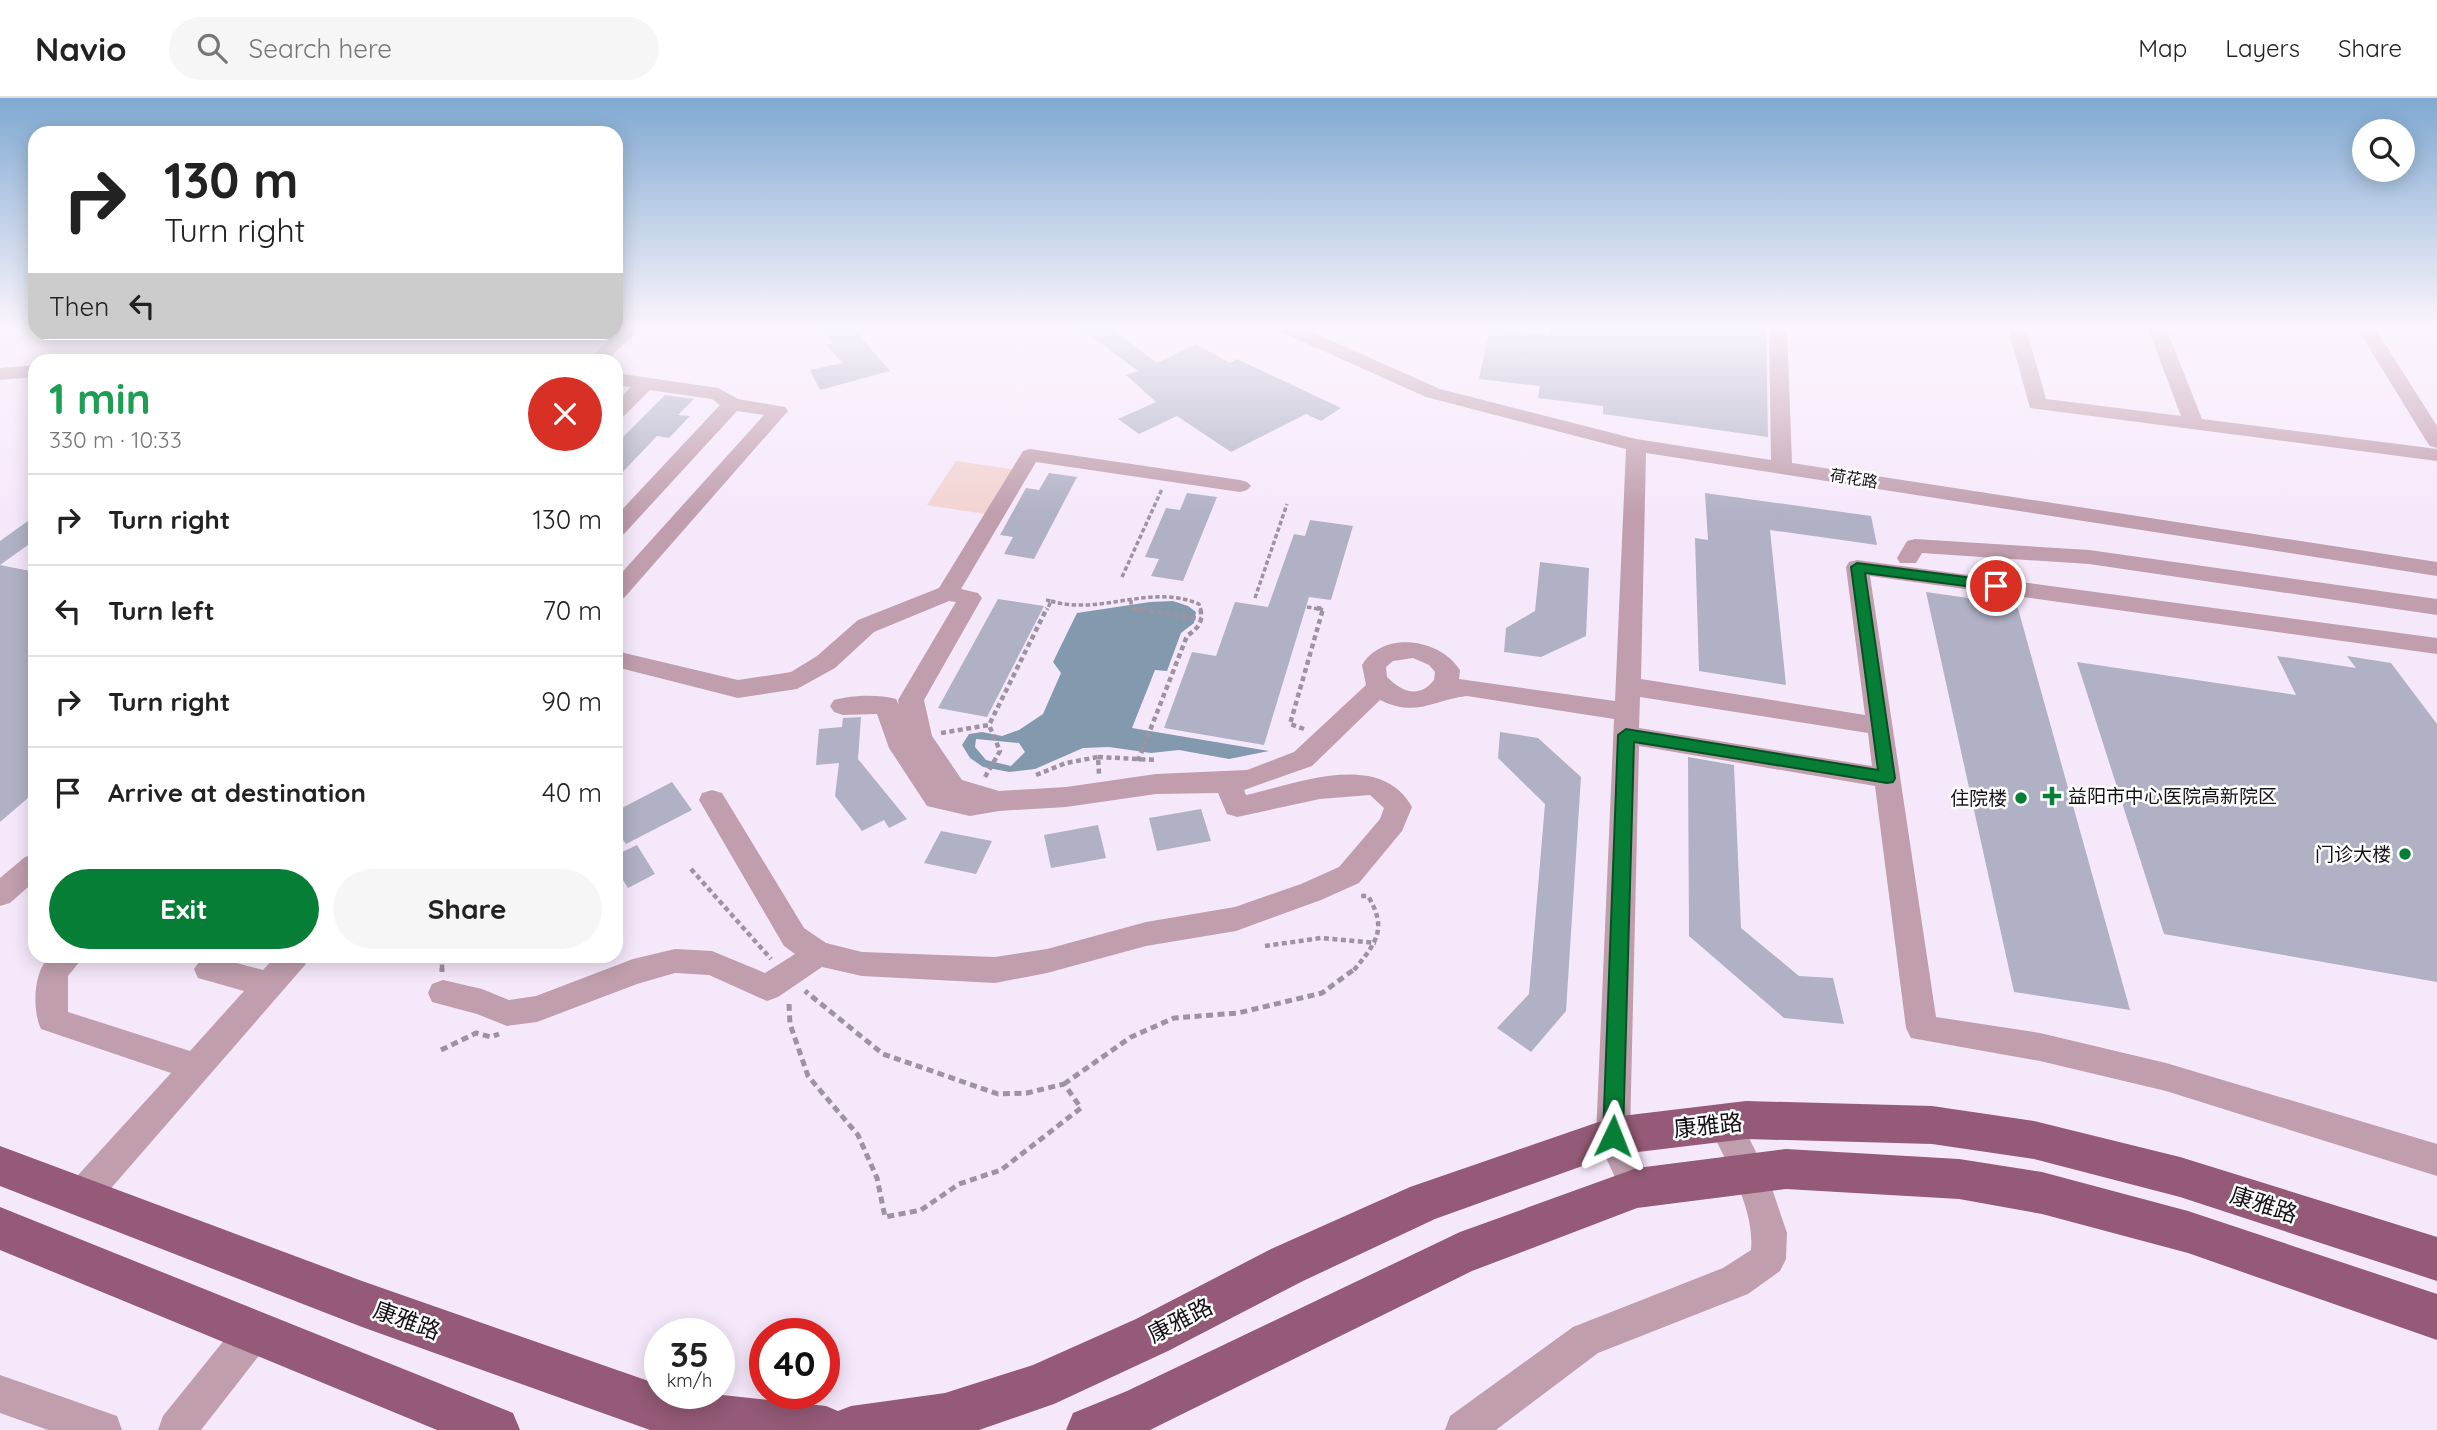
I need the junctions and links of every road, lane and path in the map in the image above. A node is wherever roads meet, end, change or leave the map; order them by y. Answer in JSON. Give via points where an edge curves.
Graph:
{"nodes":[{"id":1,"x":639,"y":390,"type":"edge"},
{"id":2,"x":693,"y":390,"type":"edge"},
{"id":3,"x":1427,"y":390,"type":"edge"},
{"id":4,"x":1779,"y":390,"type":"edge"},
{"id":5,"x":2033,"y":390,"type":"edge"},
{"id":6,"x":2181,"y":390,"type":"edge"},
{"id":7,"x":2405,"y":390,"type":"edge"},
{"id":8,"x":732,"y":404,"type":"junction"},
{"id":9,"x":623,"y":406,"type":"edge"},
{"id":10,"x":2202,"y":425,"type":"junction"},
{"id":11,"x":2437,"y":442,"type":"edge"},
{"id":12,"x":1636,"y":445,"type":"junction"},
{"id":13,"x":2437,"y":455,"type":"edge"},
{"id":14,"x":1782,"y":467,"type":"junction"},
{"id":15,"x":1168,"y":475,"type":"junction"},
{"id":16,"x":1240,"y":486,"type":"dead end"},
{"id":17,"x":1287,"y":504,"type":"dead end"},
{"id":18,"x":2087,"y":515,"type":"junction"},
{"id":19,"x":623,"y":521,"type":"edge"},
{"id":20,"x":2133,"y":522,"type":"junction"},
{"id":21,"x":1908,"y":558,"type":"dead end"},
{"id":22,"x":2102,"y":559,"type":"junction"},
{"id":23,"x":2150,"y":565,"type":"junction"},
{"id":24,"x":2437,"y":569,"type":"edge"},
{"id":25,"x":1122,"y":577,"type":"dead end"},
{"id":26,"x":623,"y":585,"type":"edge"},
{"id":27,"x":947,"y":593,"type":"junction"},
{"id":28,"x":1255,"y":598,"type":"dead end"},
{"id":29,"x":1131,"y":600,"type":"junction"},
{"id":30,"x":1307,"y":607,"type":"dead end"},
{"id":31,"x":2437,"y":607,"type":"edge"},
{"id":32,"x":1201,"y":619,"type":"junction"},
{"id":33,"x":2437,"y":646,"type":"edge"},
{"id":34,"x":623,"y":661,"type":"edge"},
{"id":35,"x":1445,"y":680,"type":"junction"},
{"id":36,"x":1379,"y":687,"type":"junction"},
{"id":37,"x":842,"y":706,"type":"dead end"},
{"id":38,"x":1627,"y":709,"type":"junction"},
{"id":39,"x":989,"y":725,"type":"junction"},
{"id":40,"x":1880,"y":726,"type":"junction"},
{"id":41,"x":946,"y":732,"type":"junction"},
{"id":42,"x":919,"y":738,"type":"junction"},
{"id":43,"x":1327,"y":739,"type":"junction"},
{"id":44,"x":949,"y":740,"type":"dead end"},
{"id":45,"x":1138,"y":761,"type":"dead end"},
{"id":46,"x":988,"y":771,"type":"dead end"},
{"id":47,"x":974,"y":772,"type":"dead end"},
{"id":48,"x":1887,"y":778,"type":"junction"},
{"id":49,"x":1024,"y":779,"type":"dead end"},
{"id":50,"x":1227,"y":782,"type":"junction"},
{"id":51,"x":996,"y":789,"type":"junction"},
{"id":52,"x":1100,"y":792,"type":"junction"},
{"id":53,"x":712,"y":800,"type":"dead end"},
{"id":54,"x":691,"y":869,"type":"dead end"},
{"id":55,"x":28,"y":871,"type":"edge"},
{"id":56,"x":1311,"y":892,"type":"junction"},
{"id":57,"x":0,"y":895,"type":"edge"},
{"id":58,"x":1376,"y":943,"type":"junction"},
{"id":59,"x":1265,"y":946,"type":"dead end"},
{"id":60,"x":818,"y":954,"type":"junction"},
{"id":61,"x":62,"y":963,"type":"edge"},
{"id":62,"x":215,"y":963,"type":"edge"},
{"id":63,"x":288,"y":963,"type":"edge"},
{"id":64,"x":786,"y":975,"type":"junction"},
{"id":65,"x":268,"y":984,"type":"junction"},
{"id":66,"x":443,"y":993,"type":"dead end"},
{"id":67,"x":195,"y":1067,"type":"junction"},
{"id":68,"x":1064,"y":1084,"type":"junction"},
{"id":69,"x":1724,"y":1123,"type":"junction"},
{"id":70,"x":1613,"y":1136,"type":"junction"},
{"id":71,"x":2437,"y":1160,"type":"edge"},
{"id":72,"x":0,"y":1166,"type":"edge"},
{"id":73,"x":1750,"y":1174,"type":"junction"},
{"id":74,"x":1637,"y":1188,"type":"junction"},
{"id":75,"x":80,"y":1197,"type":"junction"},
{"id":76,"x":0,"y":1228,"type":"edge"},
{"id":77,"x":2437,"y":1259,"type":"edge"},
{"id":78,"x":2437,"y":1317,"type":"edge"},
{"id":79,"x":255,"y":1331,"type":"junction"},
{"id":80,"x":0,"y":1394,"type":"edge"},
{"id":81,"x":103,"y":1430,"type":"edge"},
{"id":82,"x":177,"y":1430,"type":"edge"},
{"id":83,"x":496,"y":1430,"type":"edge"},
{"id":84,"x":826,"y":1430,"type":"edge"},
{"id":85,"x":851,"y":1430,"type":"edge"},
{"id":86,"x":1090,"y":1430,"type":"edge"},
{"id":87,"x":1464,"y":1430,"type":"edge"}],
"edges":[{"from":1,"to":9,"type":"street"},
{"from":2,"to":8,"type":"street","via":[[718,394]]},
{"from":3,"to":12,"type":"street","name":"荷花路"},
{"from":4,"to":14,"type":"street"},
{"from":5,"to":10,"type":"street","via":[[2037,404]]},
{"from":6,"to":10,"type":"street","via":[[2194,424]]},
{"from":7,"to":11,"type":"street"},
{"from":8,"to":19,"type":"street"},
{"from":8,"to":26,"type":"street","via":[[778,411]]},
{"from":10,"to":13,"type":"street"},
{"from":12,"to":14,"type":"street","name":"荷花路"},
{"from":12,"to":38,"type":"street"},
{"from":14,"to":18,"type":"street","name":"荷花路"},
{"from":15,"to":16,"type":"street"},
{"from":15,"to":25,"type":"path"},
{"from":15,"to":27,"type":"street","via":[[1030,455]]},
{"from":17,"to":28,"type":"path"},
{"from":18,"to":20,"type":"street","name":"荷花路"},
{"from":18,"to":22,"type":"street"},
{"from":20,"to":23,"type":"street"},
{"from":20,"to":24,"type":"street","name":"荷花路"},
{"from":21,"to":22,"type":"street","via":[[1915,546]]},
{"from":22,"to":23,"type":"street"},
{"from":23,"to":31,"type":"street"},
{"from":27,"to":34,"type":"street","via":[[866,626],[826,662],[797,680],[738,689]]},
{"from":27,"to":42,"type":"street","via":[[970,598],[911,700]]},
{"from":29,"to":32,"type":"path","via":[[1131,608]]},
{"from":29,"to":32,"type":"path","via":[[1156,595],[1188,597],[1199,604]]},
{"from":29,"to":39,"type":"path","via":[[1072,606],[1048,600]]},
{"from":30,"to":43,"type":"path","via":[[1324,609],[1290,724]]},
{"from":32,"to":45,"type":"path","via":[[1199,627],[1186,636]]},
{"from":33,"to":40,"type":"street","via":[[1857,567]]},
{"from":35,"to":36,"type":"street","via":[[1427,699],[1406,700]]},
{"from":35,"to":36,"type":"street","via":[[1434,656],[1395,651],[1374,666]]},
{"from":35,"to":38,"type":"street"},
{"from":36,"to":43,"type":"street"},
{"from":37,"to":51,"type":"street","via":[[887,705],[902,748],[937,799],[970,806]]},
{"from":38,"to":40,"type":"street"},
{"from":38,"to":48,"type":"street"},
{"from":38,"to":70,"type":"street"},
{"from":39,"to":41,"type":"path"},
{"from":39,"to":46,"type":"path","via":[[1000,751]]},
{"from":40,"to":48,"type":"street"},
{"from":41,"to":42,"type":"path"},
{"from":41,"to":44,"type":"path"},
{"from":42,"to":51,"type":"street","via":[[954,787]]},
{"from":43,"to":50,"type":"street","via":[[1304,759],[1251,780]]},
{"from":47,"to":51,"type":"path"},
{"from":48,"to":71,"type":"street","via":[[1922,1028],[2039,1047],[2166,1077]]},
{"from":49,"to":52,"type":"path","via":[[1098,757]]},
{"from":50,"to":52,"type":"street","via":[[1156,784]]},
{"from":50,"to":56,"type":"street","via":[[1237,807],[1342,786],[1371,785],[1390,794],[1398,807],[1392,824],[1349,875]]},
{"from":51,"to":52,"type":"street"},
{"from":53,"to":60,"type":"street","via":[[794,937]]},
{"from":54,"to":64,"type":"path"},
{"from":55,"to":57,"type":"street"},
{"from":56,"to":58,"type":"path","via":[[1368,896],[1378,913]]},
{"from":56,"to":60,"type":"street","via":[[1236,919],[1146,934],[995,970],[862,964]]},
{"from":58,"to":59,"type":"path","via":[[1338,936],[1304,937]]},
{"from":58,"to":68,"type":"path","via":[[1354,970],[1322,993],[1238,1013],[1174,1018],[1131,1037]]},
{"from":60,"to":64,"type":"street"},
{"from":61,"to":67,"type":"street","via":[[53,971],[52,1020]]},
{"from":62,"to":65,"type":"street","via":[[209,969]]},
{"from":63,"to":65,"type":"street"},
{"from":64,"to":66,"type":"street","via":[[767,988],[712,964],[675,961],[537,1009],[507,1013]]},
{"from":64,"to":68,"type":"path","via":[[883,1054],[998,1094]]},
{"from":64,"to":68,"type":"path","via":[[790,1024],[807,1076],[858,1135],[877,1178],[885,1217],[921,1210],[958,1184],[1001,1170],[1081,1108]]},
{"from":65,"to":67,"type":"street"},
{"from":67,"to":75,"type":"street"},
{"from":69,"to":70,"type":"main road","name":"康雅路"},
{"from":69,"to":73,"type":"street"},
{"from":69,"to":77,"type":"main road","name":"康雅路","via":[[1932,1125],[2034,1140],[2180,1177]]},
{"from":70,"to":74,"type":"street"},
{"from":70,"to":85,"type":"main road","name":"康雅路","via":[[1425,1202],[1037,1387],[945,1417]]},
{"from":72,"to":75,"type":"main road","name":"康雅路"},
{"from":73,"to":74,"type":"main road"},
{"from":73,"to":78,"type":"main road","via":[[1786,1169],[1945,1179],[2042,1193],[2188,1232]]},
{"from":73,"to":87,"type":"street","via":[[1770,1233],[1768,1259],[1735,1282],[1586,1340]]},
{"from":74,"to":86,"type":"main road","via":[[1460,1254]]},
{"from":75,"to":84,"type":"main road","name":"康雅路","via":[[673,1414]]},
{"from":76,"to":79,"type":"main road"},
{"from":79,"to":82,"type":"street"},
{"from":79,"to":83,"type":"main road"},
{"from":80,"to":81,"type":"street"}]}
